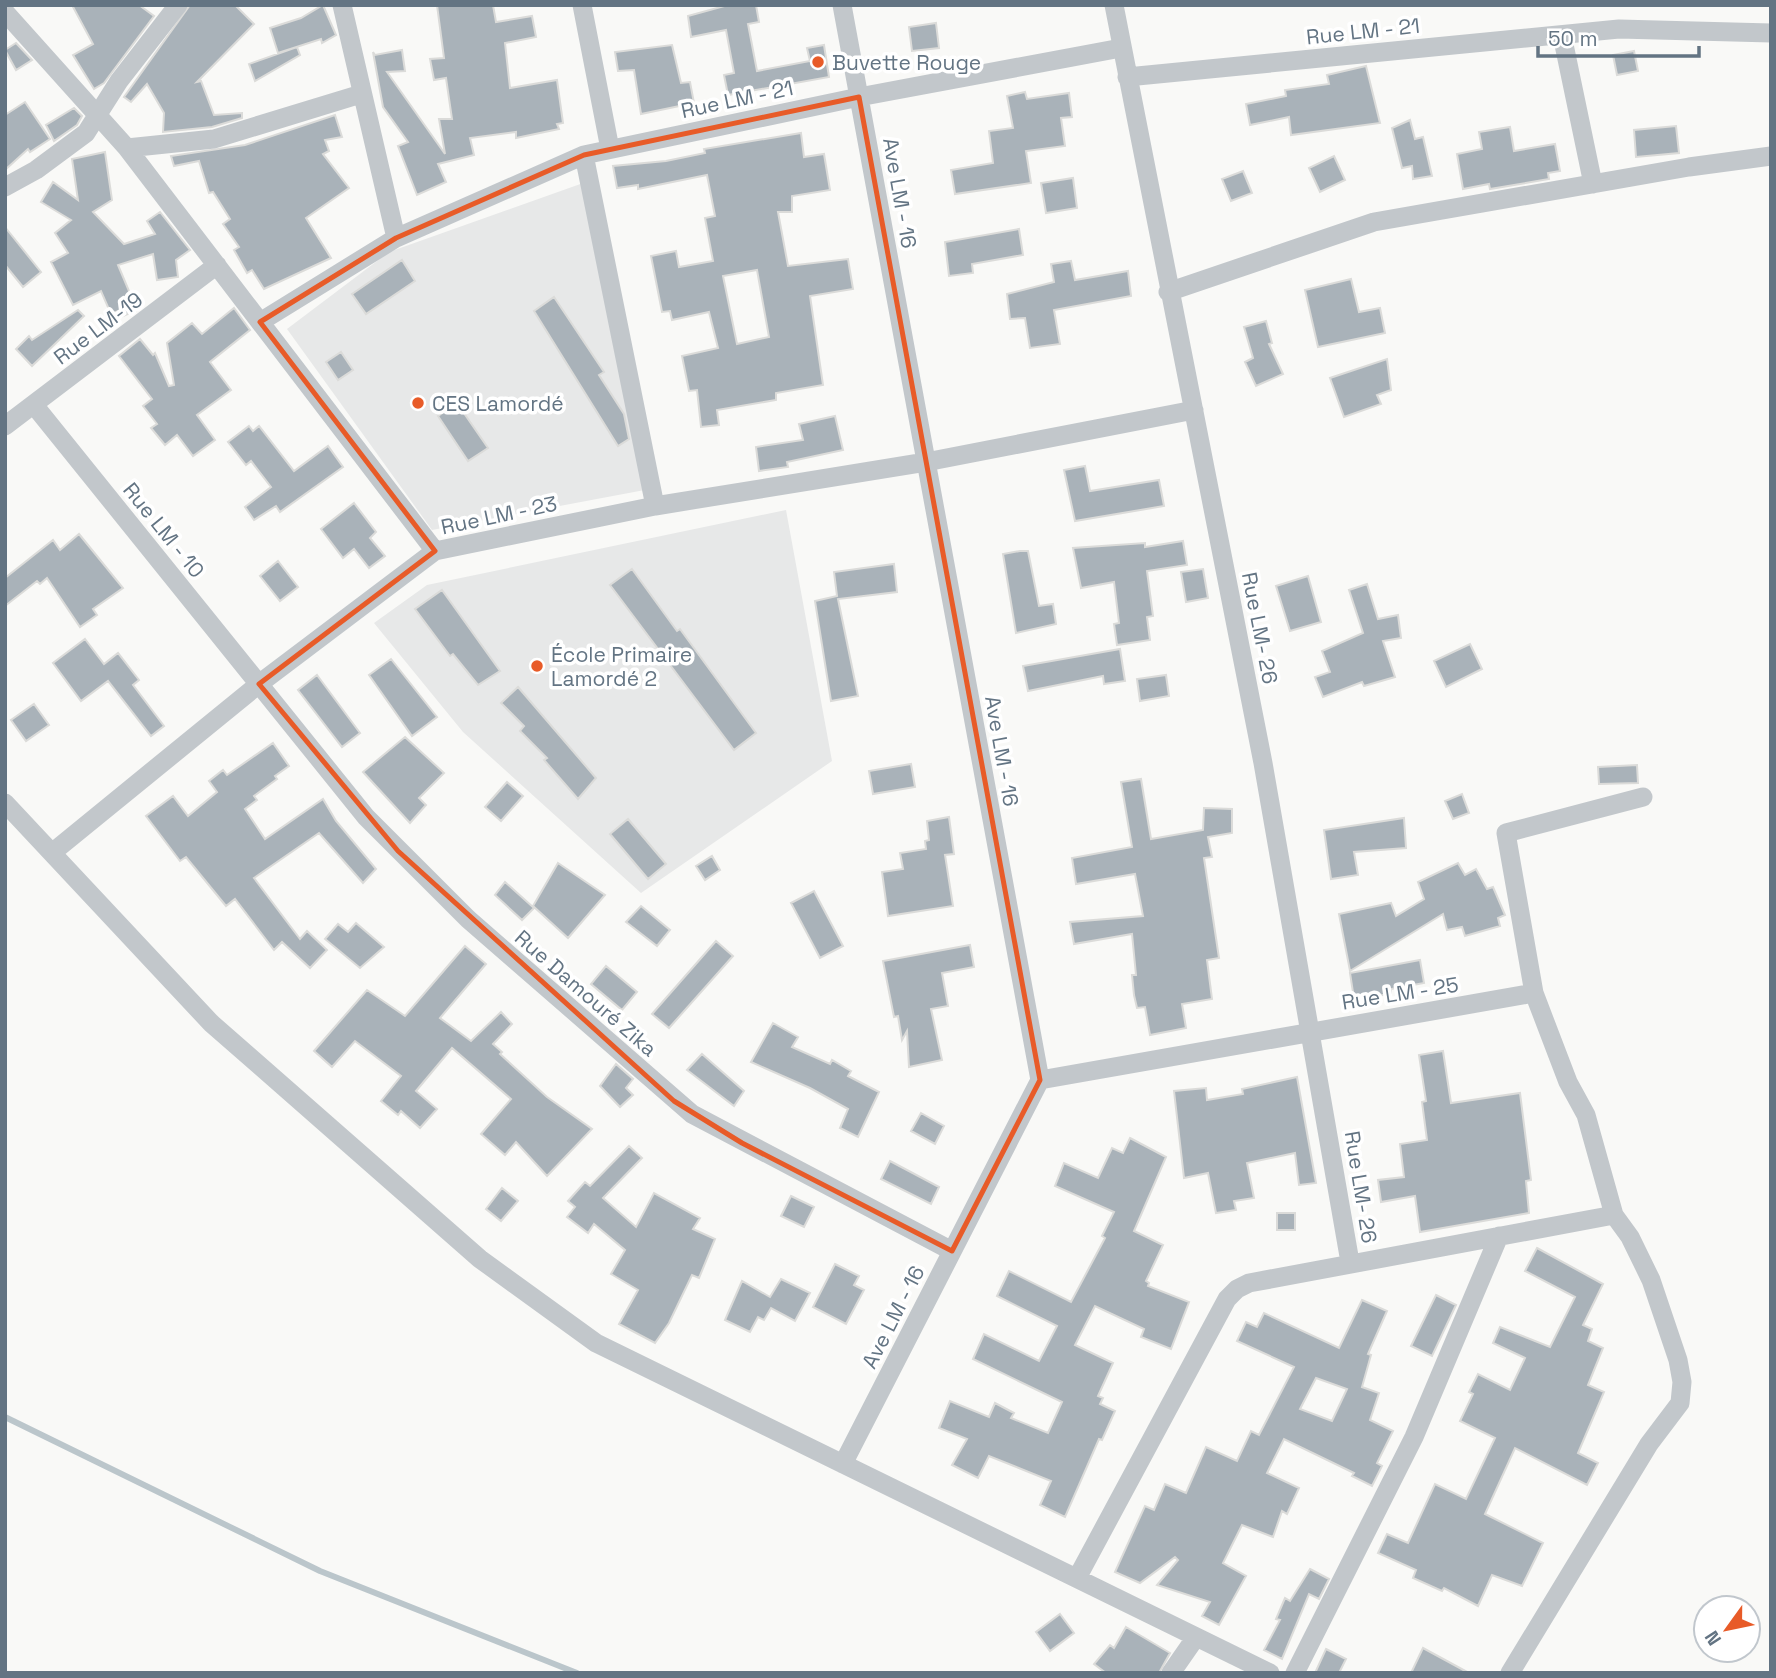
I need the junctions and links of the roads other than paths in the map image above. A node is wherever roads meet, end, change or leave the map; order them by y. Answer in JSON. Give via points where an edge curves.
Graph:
{"nodes":[{"id":1,"x":23,"y":5,"type":"edge"},
{"id":2,"x":178,"y":5,"type":"edge"},
{"id":3,"x":342,"y":5,"type":"edge"},
{"id":4,"x":582,"y":5,"type":"edge"},
{"id":5,"x":842,"y":5,"type":"edge"},
{"id":6,"x":1114,"y":5,"type":"edge"},
{"id":7,"x":6,"y":12,"type":"edge"},
{"id":8,"x":1771,"y":33,"type":"edge"},
{"id":9,"x":1562,"y":35,"type":"junction"},
{"id":10,"x":1121,"y":48,"type":"junction"},
{"id":11,"x":1127,"y":77,"type":"junction"},
{"id":12,"x":361,"y":94,"type":"junction"},
{"id":13,"x":859,"y":97,"type":"junction"},
{"id":14,"x":98,"y":114,"type":"junction"},
{"id":15,"x":127,"y":148,"type":"junction"},
{"id":16,"x":610,"y":149,"type":"junction"},
{"id":17,"x":584,"y":155,"type":"junction"},
{"id":18,"x":1771,"y":156,"type":"edge"},
{"id":19,"x":1593,"y":184,"type":"junction"},
{"id":20,"x":5,"y":187,"type":"edge"},
{"id":21,"x":396,"y":238,"type":"junction"},
{"id":22,"x":217,"y":265,"type":"junction"},
{"id":23,"x":1168,"y":292,"type":"junction"},
{"id":24,"x":260,"y":322,"type":"junction"},
{"id":25,"x":34,"y":405,"type":"junction"},
{"id":26,"x":1194,"y":410,"type":"junction"},
{"id":27,"x":5,"y":426,"type":"edge"},
{"id":28,"x":926,"y":462,"type":"junction"},
{"id":29,"x":655,"y":506,"type":"junction"},
{"id":30,"x":435,"y":551,"type":"junction"},
{"id":31,"x":259,"y":684,"type":"junction"},
{"id":32,"x":1643,"y":797,"type":"dead end"},
{"id":33,"x":5,"y":803,"type":"edge"},
{"id":34,"x":53,"y":852,"type":"junction"},
{"id":35,"x":1534,"y":993,"type":"junction"},
{"id":36,"x":1312,"y":1031,"type":"junction"},
{"id":37,"x":1040,"y":1080,"type":"junction"},
{"id":38,"x":1614,"y":1215,"type":"junction"},
{"id":39,"x":1499,"y":1236,"type":"junction"},
{"id":40,"x":952,"y":1251,"type":"junction"},
{"id":41,"x":1350,"y":1262,"type":"junction"},
{"id":42,"x":843,"y":1464,"type":"junction"},
{"id":43,"x":1077,"y":1577,"type":"junction"},
{"id":44,"x":1196,"y":1637,"type":"junction"},
{"id":45,"x":1171,"y":1673,"type":"edge"},
{"id":46,"x":1270,"y":1673,"type":"edge"},
{"id":47,"x":1295,"y":1673,"type":"edge"},
{"id":48,"x":1510,"y":1673,"type":"edge"}],
"edges":[{"from":1,"to":7,"type":"street"},
{"from":2,"to":14,"type":"street"},
{"from":3,"to":12,"type":"street"},
{"from":4,"to":16,"type":"street"},
{"from":5,"to":13,"type":"street","name":"Ave LM - 16"},
{"from":6,"to":10,"type":"street","name":"Rue LM- 26"},
{"from":7,"to":14,"type":"street"},
{"from":8,"to":9,"type":"street","name":"Rue LM - 21","via":[[1619,29]]},
{"from":9,"to":11,"type":"street","name":"Rue LM - 21"},
{"from":9,"to":19,"type":"street"},
{"from":10,"to":11,"type":"street","name":"Rue LM- 26"},
{"from":10,"to":13,"type":"street","name":"Rue LM - 21"},
{"from":11,"to":23,"type":"street","name":"Rue LM- 26"},
{"from":12,"to":15,"type":"street","via":[[226,136]]},
{"from":12,"to":21,"type":"street"},
{"from":13,"to":16,"type":"street","name":"Rue LM - 21"},
{"from":13,"to":28,"type":"street","name":"Ave LM - 16"},
{"from":14,"to":15,"type":"street"},
{"from":14,"to":20,"type":"street","via":[[81,137]]},
{"from":15,"to":22,"type":"street"},
{"from":16,"to":17,"type":"street","name":"Rue LM - 21"},
{"from":17,"to":21,"type":"street","name":"Rue LM - 21"},
{"from":17,"to":29,"type":"street"},
{"from":18,"to":19,"type":"street"},
{"from":19,"to":23,"type":"street","via":[[1374,222]]},
{"from":21,"to":24,"type":"street","name":"Rue LM - 21"},
{"from":22,"to":24,"type":"street"},
{"from":22,"to":25,"type":"street","name":"Rue LM-19"},
{"from":23,"to":26,"type":"street","name":"Rue LM- 26"},
{"from":24,"to":30,"type":"street"},
{"from":25,"to":27,"type":"street","name":"Rue LM-19"},
{"from":25,"to":31,"type":"street","name":"Rue LM - 10"},
{"from":26,"to":28,"type":"street","name":"Rue LM - 23"},
{"from":26,"to":36,"type":"street","name":"Rue LM- 26"},
{"from":28,"to":29,"type":"street","name":"Rue LM - 23"},
{"from":28,"to":37,"type":"street","name":"Ave LM - 16"},
{"from":29,"to":30,"type":"street","name":"Rue LM - 23"},
{"from":30,"to":31,"type":"street","name":"Rue LM - 23"},
{"from":31,"to":34,"type":"street","name":"Rue LM - 23"},
{"from":31,"to":40,"type":"street","name":"Rue Damouré Zika","via":[[398,851],[674,1101],[731,1137]]},
{"from":32,"to":35,"type":"street","via":[[1506,833]]},
{"from":33,"to":34,"type":"street"},
{"from":34,"to":42,"type":"street","via":[[211,1023],[480,1259],[596,1342]]},
{"from":35,"to":36,"type":"street","name":"Rue LM - 25"},
{"from":35,"to":38,"type":"street","via":[[1586,1115]]},
{"from":36,"to":37,"type":"street","name":"Rue LM - 25"},
{"from":36,"to":41,"type":"street","name":"Rue LM- 26"},
{"from":37,"to":40,"type":"street","name":"Ave LM - 16"},
{"from":38,"to":39,"type":"street"},
{"from":38,"to":48,"type":"street","via":[[1636,1248],[1668,1325],[1682,1382],[1680,1403],[1649,1444]]},
{"from":39,"to":41,"type":"street"},
{"from":39,"to":47,"type":"street","via":[[1414,1437]]},
{"from":40,"to":42,"type":"street","name":"Ave LM - 16"},
{"from":41,"to":43,"type":"street","via":[[1249,1283],[1227,1299]]},
{"from":42,"to":43,"type":"street"},
{"from":43,"to":44,"type":"street"},
{"from":44,"to":45,"type":"street"},
{"from":44,"to":46,"type":"street"}]}
